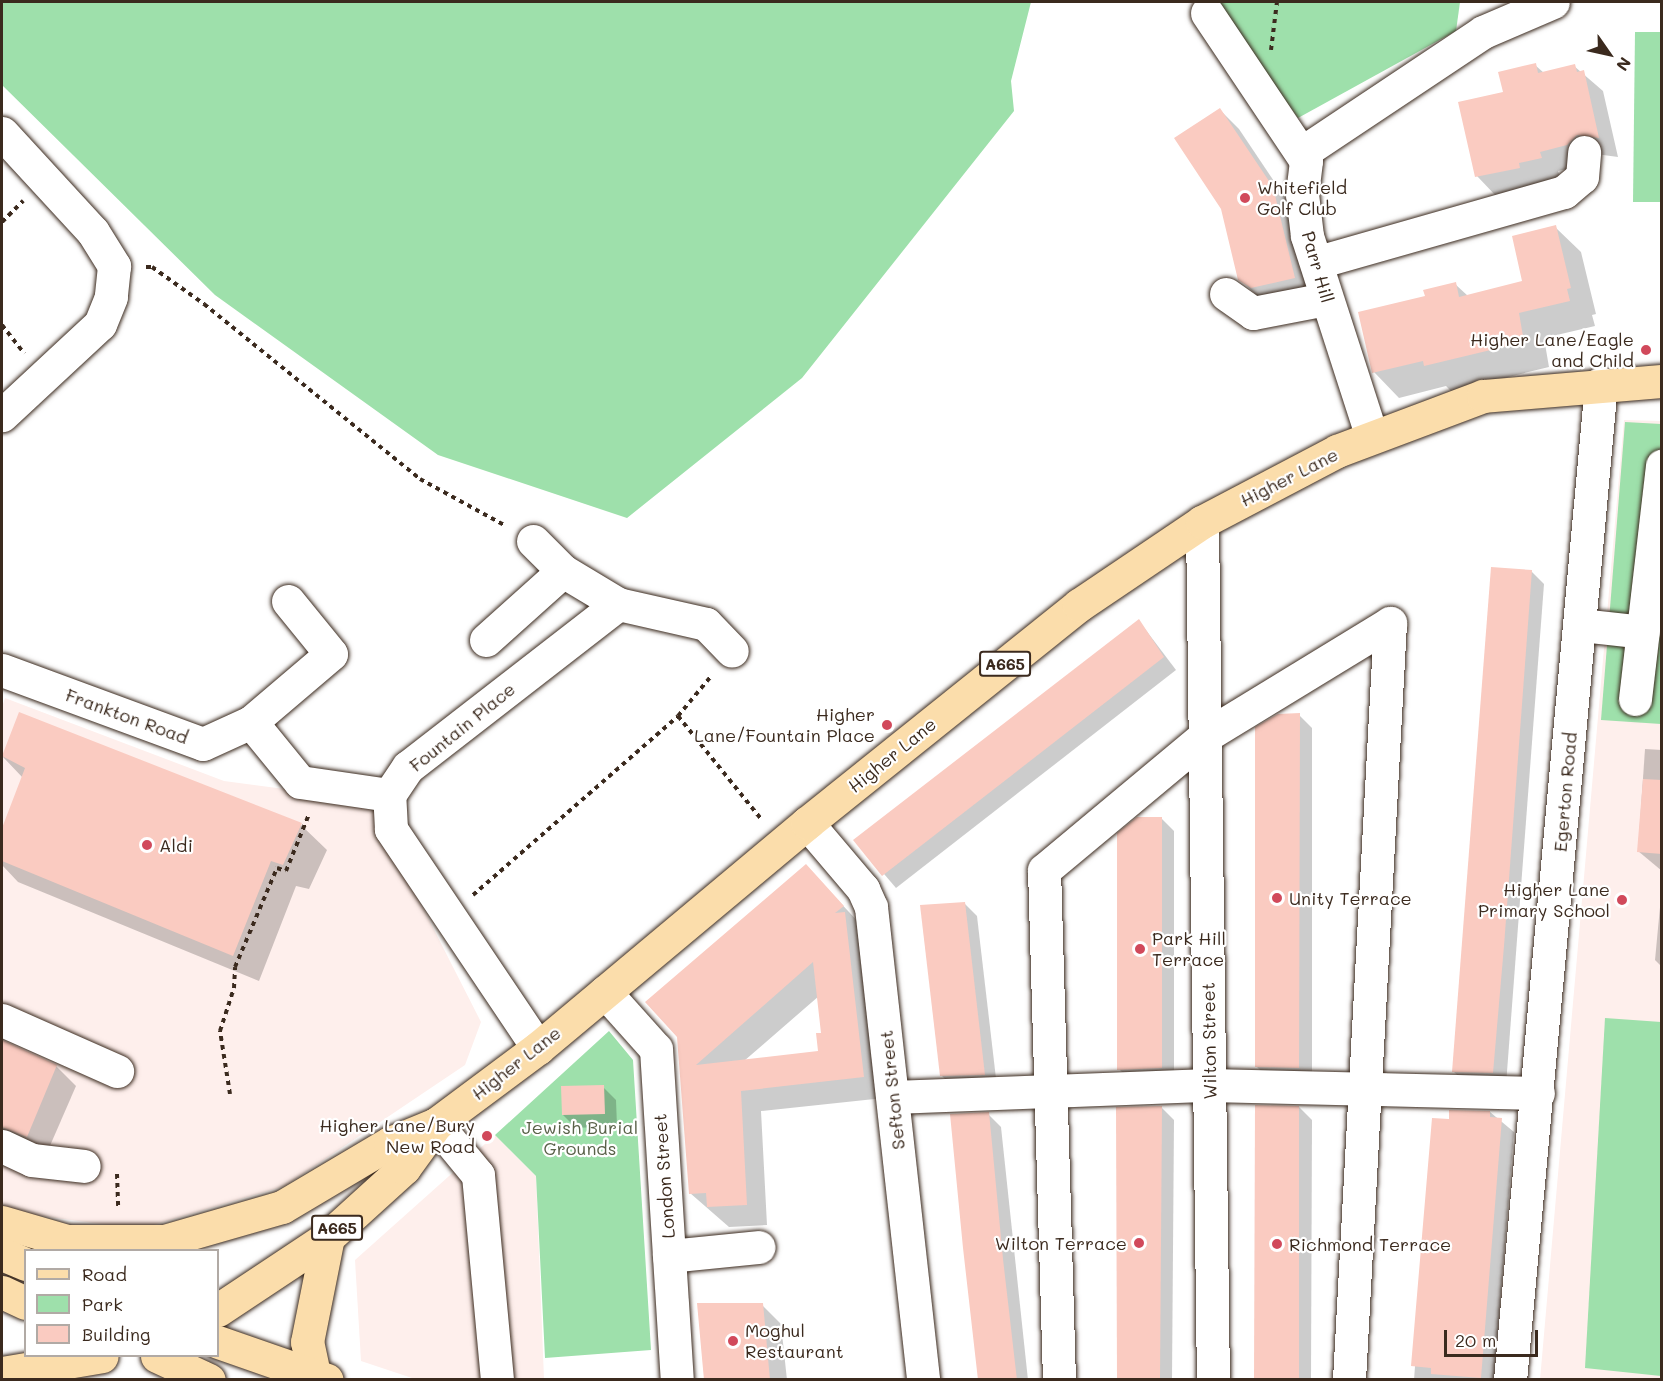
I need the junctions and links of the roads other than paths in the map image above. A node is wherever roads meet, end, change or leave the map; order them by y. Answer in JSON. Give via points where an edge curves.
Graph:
{"nodes":[{"id":1,"x":1553,"y":2,"type":"edge"},
{"id":2,"x":1207,"y":13,"type":"dead end"},
{"id":3,"x":2,"y":133,"type":"edge"},
{"id":4,"x":1584,"y":152,"type":"dead end"},
{"id":5,"x":1303,"y":153,"type":"junction"},
{"id":6,"x":1318,"y":262,"type":"junction"},
{"id":7,"x":1226,"y":294,"type":"dead end"},
{"id":8,"x":1326,"y":299,"type":"junction"},
{"id":9,"x":1662,"y":381,"type":"edge"},
{"id":10,"x":1601,"y":384,"type":"junction"},
{"id":11,"x":2,"y":415,"type":"edge"},
{"id":12,"x":1372,"y":437,"type":"junction"},
{"id":13,"x":1662,"y":466,"type":"edge"},
{"id":14,"x":1202,"y":522,"type":"junction"},
{"id":15,"x":533,"y":541,"type":"road end"},
{"id":16,"x":563,"y":571,"type":"junction"},
{"id":17,"x":288,"y":601,"type":"dead end"},
{"id":18,"x":618,"y":604,"type":"junction"},
{"id":19,"x":1580,"y":625,"type":"junction"},
{"id":20,"x":1643,"y":632,"type":"junction"},
{"id":21,"x":486,"y":640,"type":"dead end"},
{"id":22,"x":732,"y":651,"type":"road end"},
{"id":23,"x":2,"y":670,"type":"edge"},
{"id":24,"x":1635,"y":699,"type":"dead end"},
{"id":25,"x":251,"y":722,"type":"junction"},
{"id":26,"x":1204,"y":736,"type":"junction"},
{"id":27,"x":389,"y":795,"type":"junction"},
{"id":28,"x":807,"y":823,"type":"junction"},
{"id":29,"x":605,"y":992,"type":"junction"},
{"id":30,"x":2,"y":1020,"type":"edge"},
{"id":31,"x":538,"y":1048,"type":"junction"},
{"id":32,"x":117,"y":1071,"type":"dead end"},
{"id":33,"x":1209,"y":1085,"type":"junction"},
{"id":34,"x":1364,"y":1089,"type":"junction"},
{"id":35,"x":1048,"y":1090,"type":"junction"},
{"id":36,"x":1538,"y":1093,"type":"junction"},
{"id":37,"x":893,"y":1097,"type":"junction"},
{"id":38,"x":436,"y":1124,"type":"junction"},
{"id":39,"x":2,"y":1146,"type":"edge"},
{"id":40,"x":84,"y":1166,"type":"dead end"},
{"id":41,"x":2,"y":1222,"type":"edge"},
{"id":42,"x":328,"y":1237,"type":"junction"},
{"id":43,"x":759,"y":1247,"type":"dead end"},
{"id":44,"x":2,"y":1254,"type":"edge"},
{"id":45,"x":669,"y":1256,"type":"junction"},
{"id":46,"x":24,"y":1263,"type":"edge"},
{"id":47,"x":2,"y":1292,"type":"edge"},
{"id":48,"x":24,"y":1302,"type":"edge"},
{"id":49,"x":219,"y":1309,"type":"edge"},
{"id":50,"x":219,"y":1342,"type":"edge"},
{"id":51,"x":98,"y":1357,"type":"edge"},
{"id":52,"x":159,"y":1357,"type":"edge"},
{"id":53,"x":22,"y":1374,"type":"edge"},
{"id":54,"x":320,"y":1377,"type":"edge"},
{"id":55,"x":209,"y":1380,"type":"edge"},
{"id":56,"x":498,"y":1380,"type":"edge"},
{"id":57,"x":678,"y":1380,"type":"edge"},
{"id":58,"x":923,"y":1380,"type":"edge"},
{"id":59,"x":1059,"y":1380,"type":"edge"},
{"id":60,"x":1213,"y":1380,"type":"edge"},
{"id":61,"x":1349,"y":1380,"type":"edge"},
{"id":62,"x":1510,"y":1380,"type":"edge"}],
"edges":[{"from":1,"to":5,"type":"street","via":[[1483,32]]},
{"from":2,"to":5,"type":"street"},
{"from":3,"to":11,"type":"street","via":[[93,232],[114,266],[111,297],[100,324]]},
{"from":4,"to":6,"type":"street","via":[[1582,177],[1564,192]]},
{"from":5,"to":6,"type":"street","name":"Parr Hill","via":[[1307,236]]},
{"from":6,"to":8,"type":"street","name":"Parr Hill"},
{"from":7,"to":8,"type":"street","via":[[1253,313]]},
{"from":8,"to":12,"type":"street","name":"Parr Hill"},
{"from":9,"to":10,"type":"main road","name":"Higher Lane","number":"A665"},
{"from":10,"to":12,"type":"main road","name":"Higher Lane","number":"A665","via":[[1483,396]]},
{"from":10,"to":19,"type":"street","name":"Egerton Road"},
{"from":12,"to":14,"type":"main road","name":"Higher Lane","number":"A665","via":[[1337,451]]},
{"from":13,"to":20,"type":"street"},
{"from":14,"to":26,"type":"street","name":"Wilton Street"},
{"from":14,"to":28,"type":"main road","name":"Higher Lane","number":"A665","via":[[1079,605]]},
{"from":15,"to":16,"type":"street"},
{"from":16,"to":18,"type":"street"},
{"from":16,"to":21,"type":"street"},
{"from":17,"to":25,"type":"street","name":"Frankton Road","via":[[331,654]]},
{"from":18,"to":22,"type":"street","via":[[706,624]]},
{"from":18,"to":27,"type":"street","name":"Fountain Place","via":[[408,767]]},
{"from":19,"to":20,"type":"street"},
{"from":19,"to":36,"type":"street","name":"Egerton Road"},
{"from":20,"to":24,"type":"street"},
{"from":23,"to":25,"type":"street","name":"Frankton Road","via":[[202,744]]},
{"from":25,"to":27,"type":"street","via":[[300,782]]},
{"from":26,"to":33,"type":"street","name":"Wilton Street"},
{"from":26,"to":34,"type":"street","via":[[1390,623]]},
{"from":26,"to":35,"type":"street","via":[[1044,870]]},
{"from":27,"to":31,"type":"street","via":[[391,829]]},
{"from":28,"to":29,"type":"main road","name":"Higher Lane","number":"A665"},
{"from":28,"to":37,"type":"street","name":"Sefton Street","via":[[863,889],[870,907]]},
{"from":29,"to":31,"type":"main road","name":"Higher Lane","number":"A665"},
{"from":29,"to":45,"type":"street","name":"London Street","via":[[656,1049]]},
{"from":30,"to":32,"type":"street"},
{"from":31,"to":38,"type":"main road","name":"Higher Lane","number":"A665"},
{"from":33,"to":34,"type":"street"},
{"from":33,"to":35,"type":"street"},
{"from":33,"to":60,"type":"street","name":"Wilton Street"},
{"from":34,"to":36,"type":"street"},
{"from":34,"to":61,"type":"street"},
{"from":35,"to":37,"type":"street"},
{"from":35,"to":59,"type":"street"},
{"from":36,"to":62,"type":"street","name":"Egerton Road"},
{"from":37,"to":58,"type":"street","name":"Sefton Street"},
{"from":38,"to":41,"type":"main road","via":[[390,1143],[282,1207],[164,1241],[67,1241]]},
{"from":38,"to":42,"type":"main road","name":"Higher Lane","number":"A665","via":[[405,1168]]},
{"from":38,"to":56,"type":"street","via":[[478,1175]]},
{"from":39,"to":40,"type":"street","via":[[32,1160]]},
{"from":42,"to":49,"type":"main road","name":"Higher Lane","number":"A665"},
{"from":42,"to":54,"type":"main road","via":[[307,1342]]},
{"from":43,"to":45,"type":"street"},
{"from":44,"to":46,"type":"main road"},
{"from":45,"to":57,"type":"street","name":"London Street"},
{"from":47,"to":48,"type":"main road"},
{"from":50,"to":54,"type":"main road"},
{"from":51,"to":53,"type":"main road"},
{"from":52,"to":55,"type":"main road"}]}
